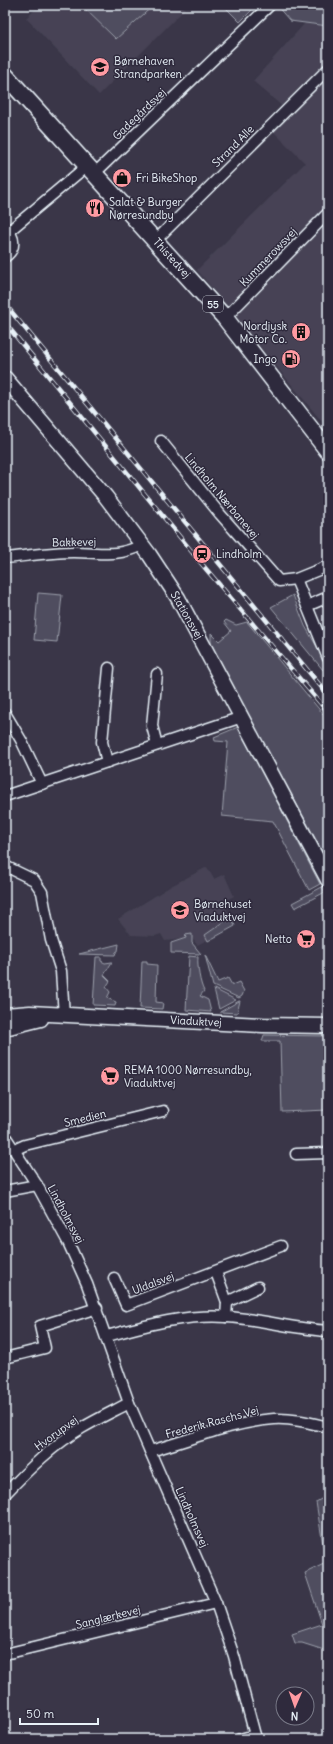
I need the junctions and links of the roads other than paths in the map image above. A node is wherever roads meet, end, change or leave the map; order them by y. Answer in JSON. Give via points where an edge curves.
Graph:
{"nodes":[{"id":1,"x":270,"y":5,"type":"edge"},
{"id":2,"x":328,"y":69,"type":"edge"},
{"id":3,"x":5,"y":75,"type":"edge"},
{"id":4,"x":91,"y":169,"type":"junction"},
{"id":5,"x":328,"y":213,"type":"edge"},
{"id":6,"x":7,"y":230,"type":"edge"},
{"id":7,"x":156,"y":240,"type":"junction"},
{"id":8,"x":5,"y":257,"type":"edge"},
{"id":9,"x":225,"y":318,"type":"junction"},
{"id":10,"x":5,"y":378,"type":"edge"},
{"id":11,"x":161,"y":441,"type":"dead end"},
{"id":12,"x":328,"y":452,"type":"edge"},
{"id":13,"x":142,"y":545,"type":"junction"},
{"id":14,"x":5,"y":558,"type":"edge"},
{"id":15,"x":328,"y":566,"type":"edge"},
{"id":16,"x":296,"y":580,"type":"junction"},
{"id":17,"x":328,"y":597,"type":"edge"},
{"id":18,"x":307,"y":606,"type":"junction"},
{"id":19,"x":328,"y":658,"type":"edge"},
{"id":20,"x":109,"y":668,"type":"dead end"},
{"id":21,"x":157,"y":674,"type":"dead end"},
{"id":22,"x":5,"y":713,"type":"edge"},
{"id":23,"x":242,"y":717,"type":"junction"},
{"id":24,"x":157,"y":745,"type":"junction"},
{"id":25,"x":107,"y":762,"type":"junction"},
{"id":26,"x":42,"y":784,"type":"junction"},
{"id":27,"x":5,"y":796,"type":"edge"},
{"id":28,"x":5,"y":866,"type":"edge"},
{"id":29,"x":328,"y":880,"type":"edge"},
{"id":30,"x":64,"y":1015,"type":"junction"},
{"id":31,"x":5,"y":1016,"type":"edge"},
{"id":32,"x":328,"y":1026,"type":"edge"},
{"id":33,"x":5,"y":1028,"type":"edge"},
{"id":34,"x":163,"y":1111,"type":"dead end"},
{"id":35,"x":5,"y":1136,"type":"edge"},
{"id":36,"x":14,"y":1150,"type":"junction"},
{"id":37,"x":328,"y":1153,"type":"edge"},
{"id":38,"x":296,"y":1154,"type":"dead end"},
{"id":39,"x":37,"y":1185,"type":"junction"},
{"id":40,"x":5,"y":1191,"type":"edge"},
{"id":41,"x":281,"y":1246,"type":"dead end"},
{"id":42,"x":216,"y":1272,"type":"junction"},
{"id":43,"x":114,"y":1278,"type":"dead end"},
{"id":44,"x":258,"y":1287,"type":"dead end"},
{"id":45,"x":227,"y":1302,"type":"junction"},
{"id":46,"x":97,"y":1308,"type":"junction"},
{"id":47,"x":226,"y":1317,"type":"junction"},
{"id":48,"x":328,"y":1331,"type":"edge"},
{"id":49,"x":107,"y":1336,"type":"junction"},
{"id":50,"x":5,"y":1358,"type":"edge"},
{"id":51,"x":129,"y":1403,"type":"junction"},
{"id":52,"x":328,"y":1427,"type":"edge"},
{"id":53,"x":150,"y":1451,"type":"junction"},
{"id":54,"x":7,"y":1489,"type":"edge"},
{"id":55,"x":216,"y":1603,"type":"junction"},
{"id":56,"x":5,"y":1654,"type":"edge"},
{"id":57,"x":256,"y":1737,"type":"edge"},
{"id":58,"x":240,"y":1739,"type":"edge"}],
"edges":[{"from":1,"to":4,"type":"street","name":"Gadegårdsvej"},
{"from":2,"to":7,"type":"street","name":"Strand Alle"},
{"from":3,"to":4,"type":"main road","name":"Thistedvej","number":"55"},
{"from":4,"to":6,"type":"street"},
{"from":4,"to":7,"type":"main road","name":"Thistedvej","number":"55"},
{"from":5,"to":9,"type":"street","name":"Kummerowsvej"},
{"from":6,"to":8,"type":"street","via":[[14,240],[14,245]]},
{"from":7,"to":9,"type":"main road","name":"Thistedvej","number":"55"},
{"from":9,"to":12,"type":"main road","name":"Thistedvej","number":"55"},
{"from":10,"to":13,"type":"street","name":"Stationsvej","via":[[106,497]]},
{"from":11,"to":16,"type":"street","name":"Lindholm Nærbanevej","via":[[279,582]]},
{"from":13,"to":14,"type":"street","name":"Bakkevej","via":[[116,554],[71,552]]},
{"from":13,"to":23,"type":"street","name":"Stationsvej","via":[[178,598]]},
{"from":15,"to":16,"type":"street","name":"Lindholm Nærbanevej"},
{"from":16,"to":18,"type":"street"},
{"from":17,"to":18,"type":"street"},
{"from":18,"to":19,"type":"street"},
{"from":20,"to":25,"type":"street","via":[[102,742]]},
{"from":21,"to":24,"type":"street","via":[[152,726]]},
{"from":22,"to":26,"type":"street"},
{"from":23,"to":24,"type":"street"},
{"from":23,"to":29,"type":"street","name":"Stationsvej"},
{"from":24,"to":25,"type":"street"},
{"from":25,"to":26,"type":"street"},
{"from":26,"to":27,"type":"street"},
{"from":28,"to":30,"type":"street","via":[[34,880],[42,892],[51,940],[61,970]]},
{"from":30,"to":31,"type":"street","name":"Viaduktvej","via":[[30,1013]]},
{"from":30,"to":32,"type":"street","name":"Viaduktvej"},
{"from":30,"to":33,"type":"street","name":"Viaduktvej"},
{"from":34,"to":36,"type":"street","name":"Smedien","via":[[25,1145]]},
{"from":35,"to":36,"type":"street","name":"Lindholmsvej"},
{"from":36,"to":39,"type":"street","name":"Lindholmsvej"},
{"from":37,"to":38,"type":"street"},
{"from":39,"to":40,"type":"street"},
{"from":39,"to":46,"type":"street","name":"Lindholmsvej","via":[[68,1242]]},
{"from":41,"to":42,"type":"street","name":"Uldalsvej"},
{"from":42,"to":43,"type":"street","name":"Uldalsvej","via":[[126,1306]]},
{"from":42,"to":45,"type":"street"},
{"from":44,"to":45,"type":"street"},
{"from":45,"to":47,"type":"street"},
{"from":46,"to":49,"type":"street","name":"Lindholmsvej"},
{"from":46,"to":50,"type":"street","via":[[40,1326],[45,1348]]},
{"from":47,"to":48,"type":"street"},
{"from":47,"to":49,"type":"street","via":[[163,1320]]},
{"from":49,"to":51,"type":"street","name":"Lindholmsvej"},
{"from":51,"to":53,"type":"street","name":"Lindholmsvej"},
{"from":51,"to":54,"type":"street","name":"Hvorupvej","via":[[63,1440]]},
{"from":52,"to":53,"type":"street","name":"Frederik Raschs Vej","via":[[275,1419],[249,1423]]},
{"from":53,"to":55,"type":"street","name":"Lindholmsvej"},
{"from":55,"to":56,"type":"street","name":"Sanglærkevej"},
{"from":55,"to":57,"type":"street","name":"Lindholmsvej","via":[[234,1656]]},
{"from":57,"to":58,"type":"street"}]}
